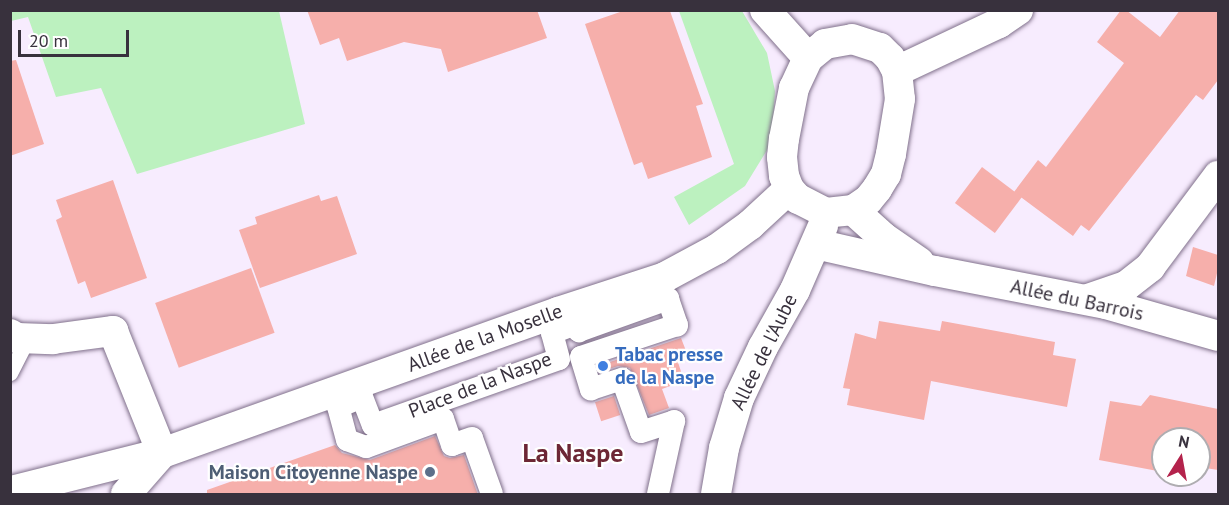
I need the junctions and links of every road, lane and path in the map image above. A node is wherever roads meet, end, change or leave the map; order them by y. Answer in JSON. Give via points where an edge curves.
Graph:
{"nodes":[{"id":1,"x":765,"y":10,"type":"edge"},
{"id":2,"x":1018,"y":10,"type":"edge"},
{"id":3,"x":808,"y":58,"type":"junction"},
{"id":4,"x":897,"y":71,"type":"junction"},
{"id":5,"x":1218,"y":176,"type":"edge"},
{"id":6,"x":789,"y":189,"type":"junction"},
{"id":7,"x":840,"y":212,"type":"junction"},
{"id":8,"x":816,"y":244,"type":"junction"},
{"id":9,"x":935,"y":271,"type":"junction"},
{"id":10,"x":1085,"y":300,"type":"junction"},
{"id":11,"x":19,"y":336,"type":"edge"},
{"id":12,"x":1218,"y":336,"type":"edge"},
{"id":13,"x":10,"y":373,"type":"edge"},
{"id":14,"x":162,"y":453,"type":"junction"},
{"id":15,"x":11,"y":490,"type":"edge"},
{"id":16,"x":17,"y":495,"type":"edge"},
{"id":17,"x":126,"y":495,"type":"edge"},
{"id":18,"x":492,"y":495,"type":"edge"},
{"id":19,"x":658,"y":495,"type":"edge"},
{"id":20,"x":716,"y":495,"type":"edge"}],
"edges":[{"from":1,"to":3,"type":"street"},
{"from":2,"to":4,"type":"street","via":[[999,23]]},
{"from":3,"to":4,"type":"street","via":[[825,44],[852,39],[880,48]]},
{"from":3,"to":6,"type":"street","via":[[794,88],[784,139],[783,167]]},
{"from":4,"to":7,"type":"street","via":[[900,99],[886,174],[868,200]]},
{"from":5,"to":10,"type":"street","via":[[1150,267],[1126,286]]},
{"from":6,"to":7,"type":"street","via":[[798,199]]},
{"from":6,"to":14,"type":"street","name":"Allée de la Moselle","via":[[717,249],[665,276]]},
{"from":7,"to":8,"type":"street","name":"Allée de l'Aube"},
{"from":7,"to":9,"type":"street","name":"Allée du Barrois"},
{"from":8,"to":9,"type":"street","name":"Allée du Barrois"},
{"from":8,"to":20,"type":"street","name":"Allée de l'Aube","via":[[739,398],[724,448]]},
{"from":9,"to":10,"type":"street","name":"Allée du Barrois"},
{"from":10,"to":12,"type":"street","name":"Allée du Barrois","via":[[1160,317]]},
{"from":11,"to":13,"type":"lane"},
{"from":11,"to":14,"type":"street","via":[[53,339],[113,331]]},
{"from":14,"to":15,"type":"street","name":"Allée de la Moselle"},
{"from":14,"to":17,"type":"street","name":"Allée de la Moselle"},
{"from":15,"to":16,"type":"street"},
{"from":18,"to":19,"type":"street","name":"Place de la Naspe","via":[[472,438],[452,445],[443,419],[366,447],[347,440],[338,407],[363,398],[373,425],[560,359],[552,333],[576,324],[579,331],[668,299],[677,325],[581,357],[591,389],[622,379],[641,432],[674,421]]}]}
